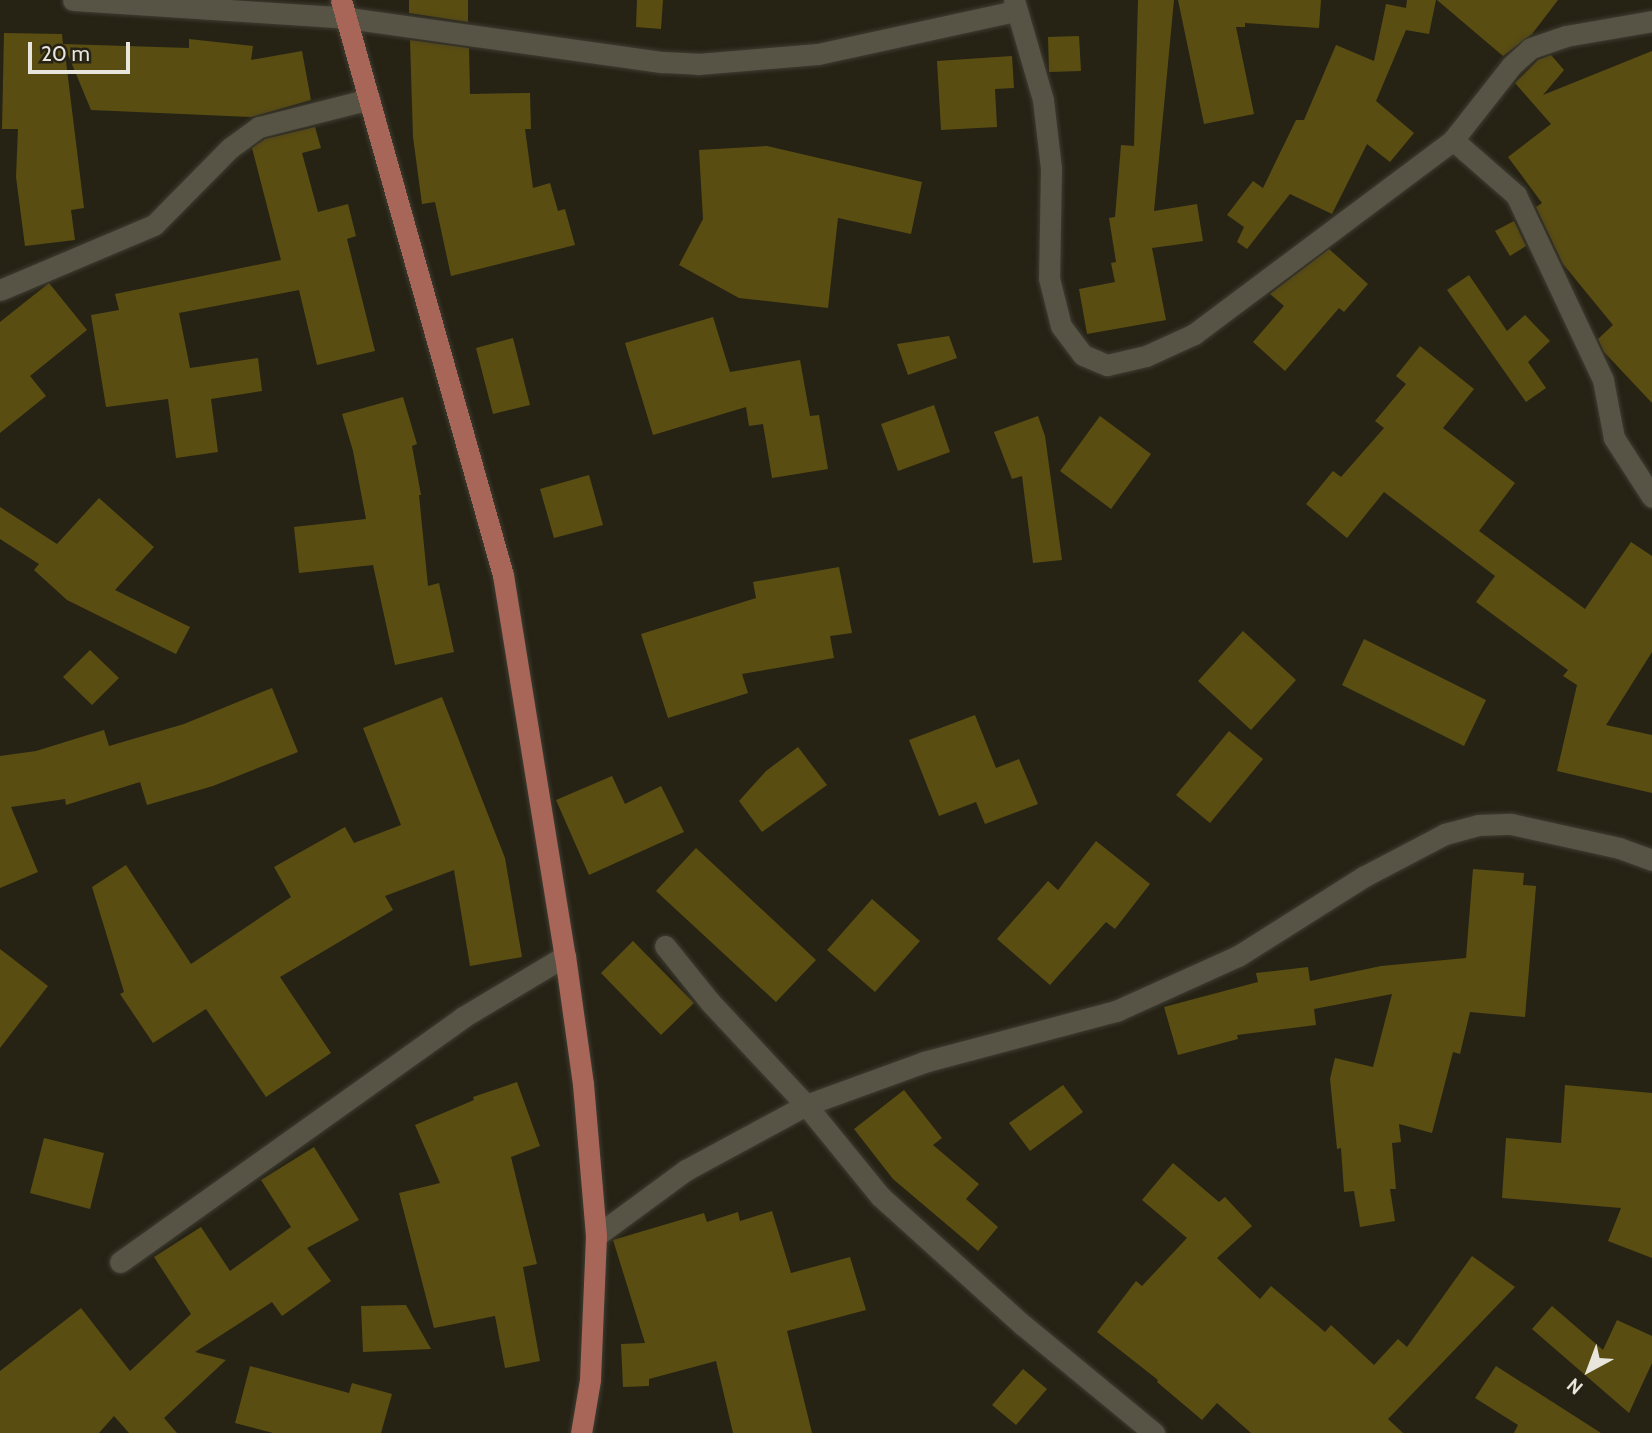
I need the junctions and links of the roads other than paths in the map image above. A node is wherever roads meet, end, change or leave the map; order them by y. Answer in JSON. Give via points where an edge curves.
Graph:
{"nodes":[{"id":1,"x":73,"y":0,"type":"edge"},
{"id":2,"x":1015,"y":6,"type":"edge"},
{"id":3,"x":344,"y":9,"type":"edge"},
{"id":4,"x":1652,"y":21,"type":"edge"},
{"id":5,"x":370,"y":99,"type":"junction"},
{"id":6,"x":1452,"y":140,"type":"junction"},
{"id":7,"x":0,"y":290,"type":"edge"},
{"id":8,"x":1652,"y":497,"type":"edge"},
{"id":9,"x":1652,"y":860,"type":"edge"},
{"id":10,"x":665,"y":946,"type":"dead end"},
{"id":11,"x":565,"y":956,"type":"junction"},
{"id":12,"x":806,"y":1105,"type":"junction"},
{"id":13,"x":596,"y":1236,"type":"junction"},
{"id":14,"x":120,"y":1262,"type":"dead end"},
{"id":15,"x":581,"y":1433,"type":"edge"},
{"id":16,"x":1154,"y":1433,"type":"edge"}],
"edges":[{"from":1,"to":3,"type":"street"},
{"from":2,"to":3,"type":"street","via":[[818,54],[698,64]]},
{"from":2,"to":6,"type":"street","via":[[1044,100],[1051,168],[1049,278],[1061,326],[1083,355],[1107,365],[1146,356],[1194,334]]},
{"from":3,"to":5,"type":"main road"},
{"from":4,"to":6,"type":"street","via":[[1566,36],[1531,48]]},
{"from":5,"to":7,"type":"street","via":[[259,127],[230,148],[154,225]]},
{"from":5,"to":11,"type":"main road","via":[[503,575]]},
{"from":6,"to":8,"type":"street","via":[[1516,195],[1603,380],[1614,438]]},
{"from":9,"to":12,"type":"street","via":[[1511,824],[1478,825],[1445,834],[1363,877],[1238,956],[1116,1011],[924,1062]]},
{"from":10,"to":12,"type":"street"},
{"from":11,"to":13,"type":"main road","via":[[583,1084]]},
{"from":11,"to":14,"type":"street","via":[[452,1025]]},
{"from":12,"to":13,"type":"street","via":[[686,1170]]},
{"from":12,"to":16,"type":"street","via":[[880,1196],[1023,1325]]},
{"from":13,"to":15,"type":"main road","via":[[590,1380]]}]}
